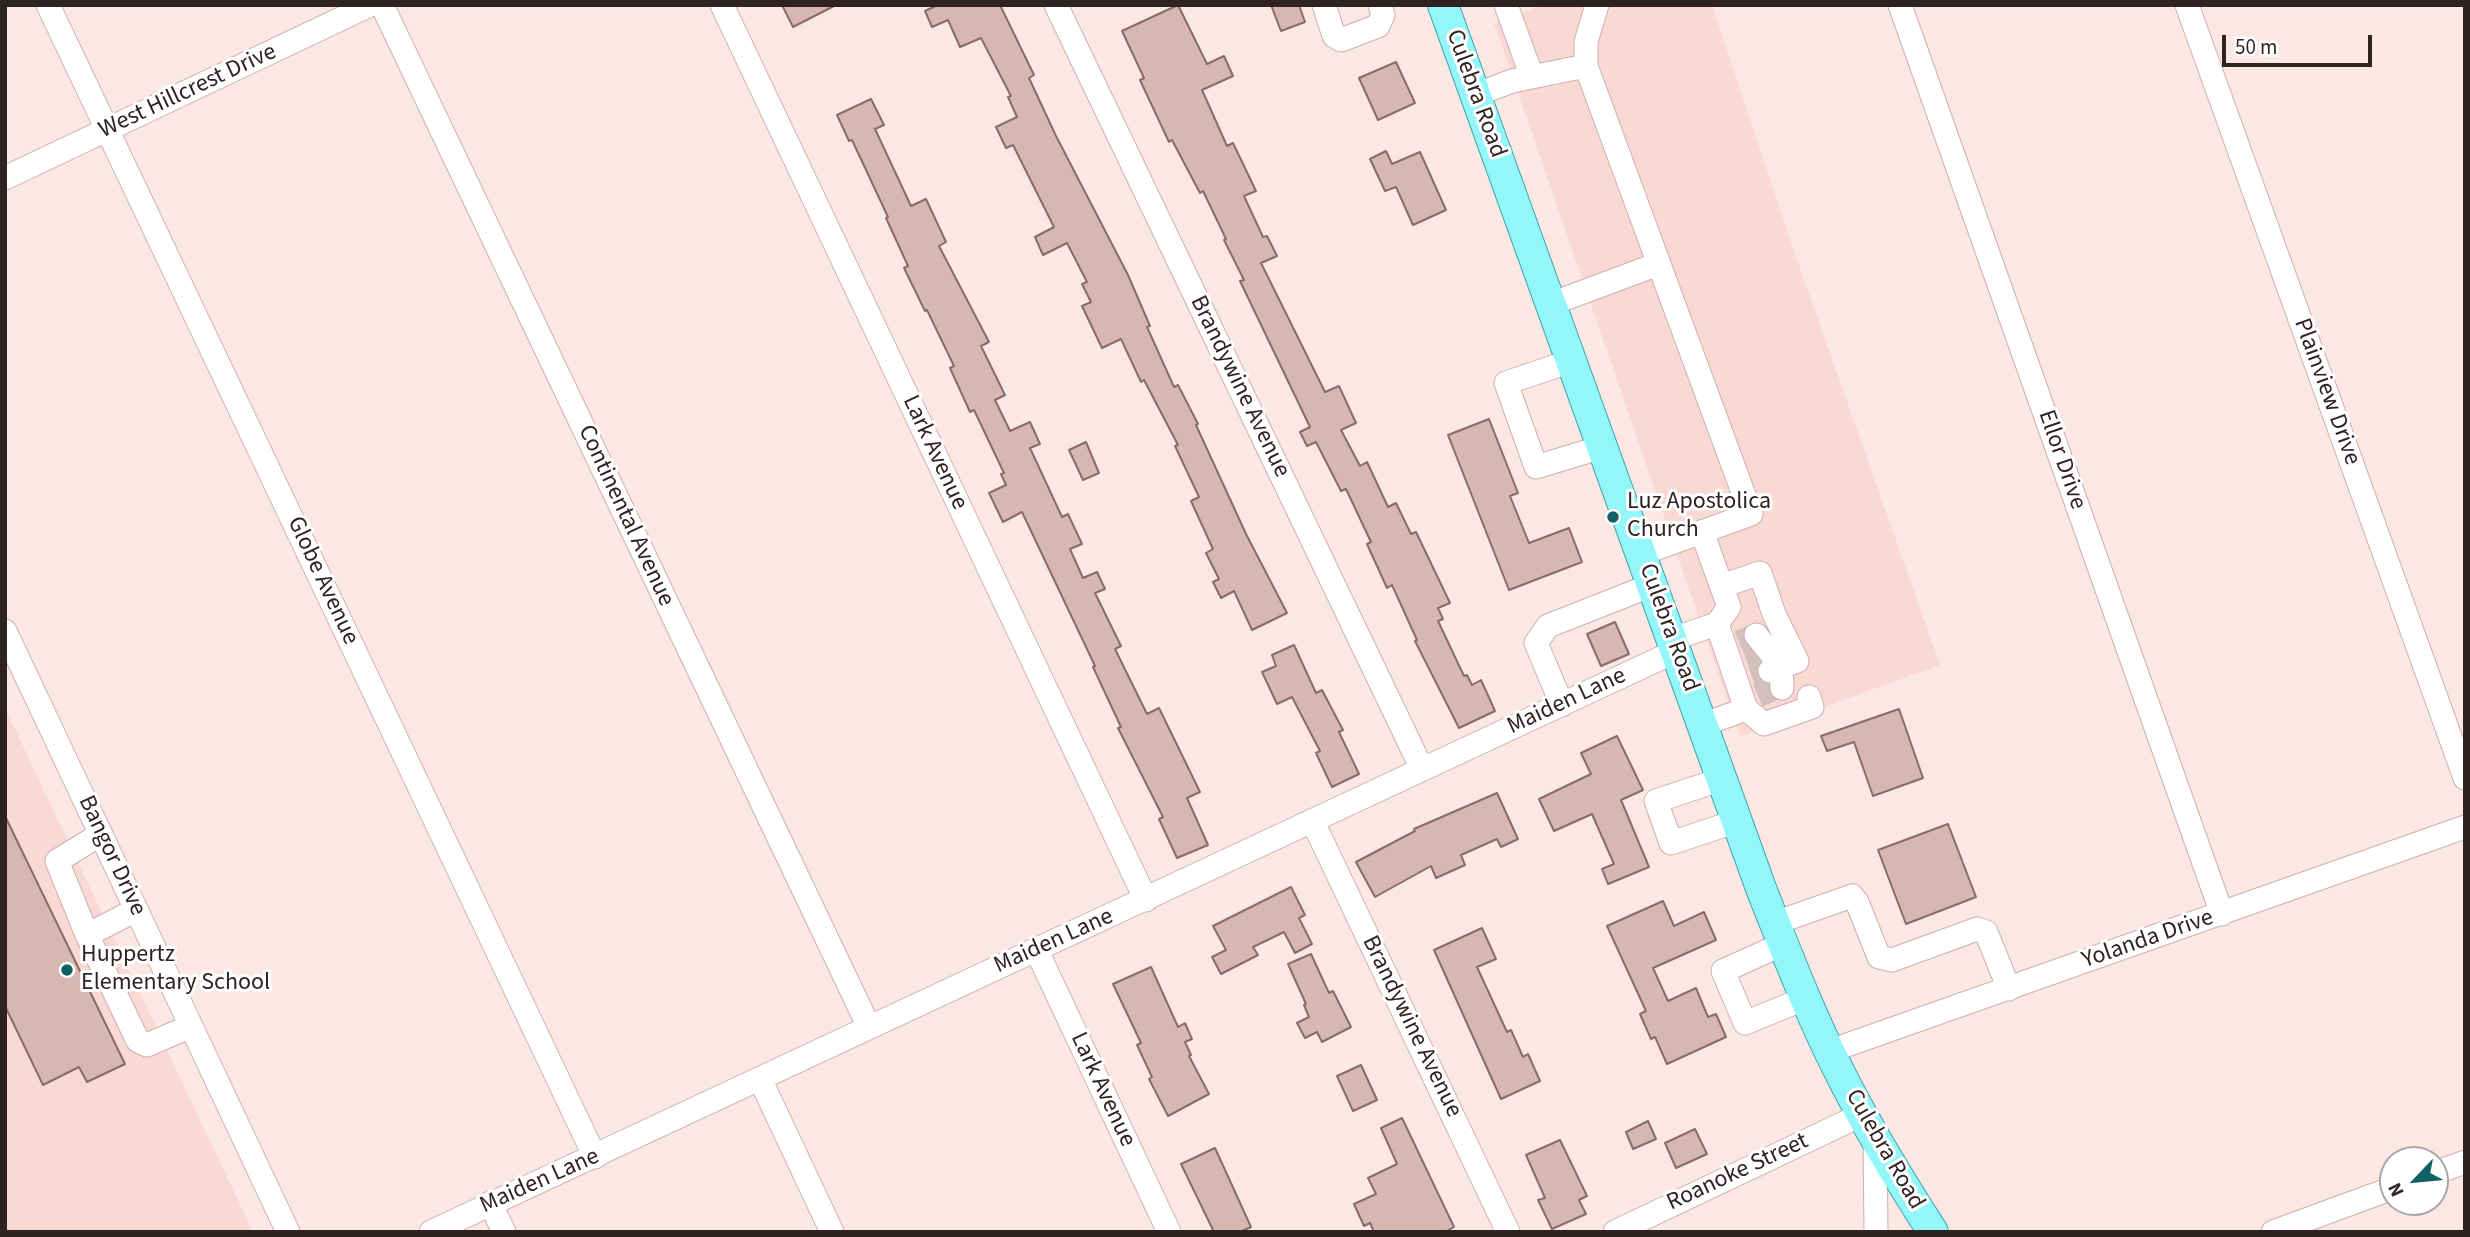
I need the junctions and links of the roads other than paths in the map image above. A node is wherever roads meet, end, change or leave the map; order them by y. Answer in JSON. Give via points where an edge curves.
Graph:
{"nodes":[{"id":1,"x":48,"y":5,"type":"edge"},
{"id":2,"x":370,"y":5,"type":"edge"},
{"id":3,"x":382,"y":5,"type":"edge"},
{"id":4,"x":722,"y":5,"type":"edge"},
{"id":5,"x":1056,"y":5,"type":"edge"},
{"id":6,"x":1324,"y":5,"type":"edge"},
{"id":7,"x":1380,"y":5,"type":"edge"},
{"id":8,"x":1506,"y":5,"type":"edge"},
{"id":9,"x":1597,"y":5,"type":"edge"},
{"id":10,"x":1900,"y":5,"type":"edge"},
{"id":11,"x":2187,"y":5,"type":"edge"},
{"id":12,"x":1445,"y":6,"type":"edge"},
{"id":13,"x":1586,"y":66,"type":"junction"},
{"id":14,"x":1532,"y":76,"type":"junction"},
{"id":15,"x":1475,"y":95,"type":"junction"},
{"id":16,"x":108,"y":129,"type":"junction"},
{"id":17,"x":5,"y":178,"type":"edge"},
{"id":18,"x":1658,"y":264,"type":"junction"},
{"id":19,"x":1551,"y":304,"type":"junction"},
{"id":20,"x":1571,"y":361,"type":"junction"},
{"id":21,"x":1602,"y":447,"type":"junction"},
{"id":22,"x":1702,"y":532,"type":"junction"},
{"id":23,"x":1641,"y":554,"type":"junction"},
{"id":24,"x":1652,"y":585,"type":"junction"},
{"id":25,"x":1722,"y":586,"type":"junction"},
{"id":26,"x":1717,"y":624,"type":"junction"},
{"id":27,"x":5,"y":631,"type":"edge"},
{"id":28,"x":1674,"y":645,"type":"junction"},
{"id":29,"x":1766,"y":677,"type":"junction"},
{"id":30,"x":1562,"y":705,"type":"junction"},
{"id":31,"x":1702,"y":725,"type":"junction"},
{"id":32,"x":1422,"y":769,"type":"junction"},
{"id":33,"x":2465,"y":778,"type":"edge"},
{"id":34,"x":1722,"y":779,"type":"junction"},
{"id":35,"x":1737,"y":821,"type":"junction"},
{"id":36,"x":1313,"y":822,"type":"junction"},
{"id":37,"x":2465,"y":827,"type":"edge"},
{"id":38,"x":101,"y":834,"type":"junction"},
{"id":39,"x":1146,"y":900,"type":"junction"},
{"id":40,"x":136,"y":909,"type":"junction"},
{"id":41,"x":2222,"y":914,"type":"junction"},
{"id":42,"x":1779,"y":933,"type":"junction"},
{"id":43,"x":87,"y":934,"type":"junction"},
{"id":44,"x":1036,"y":949,"type":"junction"},
{"id":45,"x":2009,"y":989,"type":"junction"},
{"id":46,"x":1806,"y":998,"type":"junction"},
{"id":47,"x":191,"y":1026,"type":"junction"},
{"id":48,"x":869,"y":1027,"type":"junction"},
{"id":49,"x":1830,"y":1051,"type":"junction"},
{"id":50,"x":760,"y":1079,"type":"junction"},
{"id":51,"x":1868,"y":1127,"type":"junction"},
{"id":52,"x":595,"y":1157,"type":"junction"},
{"id":53,"x":2379,"y":1193,"type":"edge"},
{"id":54,"x":491,"y":1203,"type":"junction"},
{"id":55,"x":288,"y":1232,"type":"edge"},
{"id":56,"x":431,"y":1232,"type":"edge"},
{"id":57,"x":504,"y":1232,"type":"edge"},
{"id":58,"x":832,"y":1232,"type":"edge"},
{"id":59,"x":1169,"y":1232,"type":"edge"},
{"id":60,"x":1508,"y":1232,"type":"edge"},
{"id":61,"x":1615,"y":1232,"type":"edge"},
{"id":62,"x":1876,"y":1232,"type":"edge"},
{"id":63,"x":1933,"y":1232,"type":"edge"},
{"id":64,"x":2273,"y":1232,"type":"edge"}],
"edges":[{"from":1,"to":16,"type":"street","name":"Globe Avenue"},
{"from":2,"to":16,"type":"street","name":"West Hillcrest Drive"},
{"from":3,"to":48,"type":"street","name":"Continental Avenue"},
{"from":4,"to":39,"type":"street","name":"Lark Avenue"},
{"from":5,"to":32,"type":"street","name":"Brandywine Avenue"},
{"from":6,"to":7,"type":"street","via":[[1334,36],[1342,40],[1378,26],[1383,15]]},
{"from":8,"to":14,"type":"street"},
{"from":9,"to":13,"type":"street","via":[[1586,42]]},
{"from":10,"to":41,"type":"street","name":"Ellor Drive"},
{"from":11,"to":33,"type":"street","name":"Plainview Drive"},
{"from":12,"to":15,"type":"main road","name":"Culebra Road"},
{"from":13,"to":14,"type":"street"},
{"from":13,"to":18,"type":"street"},
{"from":14,"to":15,"type":"street"},
{"from":15,"to":19,"type":"main road","name":"Culebra Road"},
{"from":16,"to":17,"type":"street","name":"West Hillcrest Drive"},
{"from":16,"to":52,"type":"street","name":"Globe Avenue"},
{"from":18,"to":19,"type":"street"},
{"from":18,"to":22,"type":"street","via":[[1751,514]]},
{"from":19,"to":20,"type":"main road","name":"Culebra Road"},
{"from":20,"to":21,"type":"main road","name":"Culebra Road"},
{"from":20,"to":21,"type":"street","via":[[1506,383],[1510,396],[1536,467]]},
{"from":21,"to":23,"type":"main road","name":"Culebra Road"},
{"from":22,"to":23,"type":"street"},
{"from":22,"to":25,"type":"street"},
{"from":23,"to":24,"type":"main road","name":"Culebra Road"},
{"from":24,"to":28,"type":"main road","name":"Culebra Road"},
{"from":24,"to":30,"type":"street","via":[[1548,626],[1536,643]]},
{"from":25,"to":26,"type":"street","via":[[1729,607]]},
{"from":25,"to":29,"type":"street","via":[[1760,573],[1774,614]]},
{"from":26,"to":28,"type":"street","name":"Maiden Lane"},
{"from":26,"to":29,"type":"street"},
{"from":27,"to":38,"type":"street","name":"Bangor Drive"},
{"from":28,"to":30,"type":"street","name":"Maiden Lane"},
{"from":28,"to":31,"type":"main road","name":"Culebra Road"},
{"from":29,"to":31,"type":"street"},
{"from":30,"to":32,"type":"street","name":"Maiden Lane"},
{"from":31,"to":34,"type":"main road","name":"Culebra Road"},
{"from":32,"to":36,"type":"street","name":"Maiden Lane"},
{"from":34,"to":35,"type":"main road","name":"Culebra Road"},
{"from":34,"to":35,"type":"street","via":[[1656,802],[1671,843]]},
{"from":35,"to":42,"type":"main road","name":"Culebra Road"},
{"from":36,"to":39,"type":"street","name":"Maiden Lane"},
{"from":36,"to":60,"type":"street","name":"Brandywine Avenue"},
{"from":37,"to":41,"type":"street","name":"Yolanda Drive"},
{"from":38,"to":40,"type":"street","name":"Bangor Drive"},
{"from":38,"to":43,"type":"street","via":[[57,861]]},
{"from":39,"to":44,"type":"street","name":"Maiden Lane"},
{"from":40,"to":43,"type":"street"},
{"from":40,"to":47,"type":"street","name":"Bangor Drive"},
{"from":41,"to":45,"type":"street","name":"Yolanda Drive"},
{"from":42,"to":45,"type":"street","via":[[1852,896],[1879,957],[1892,960],[1977,929],[1986,932]]},
{"from":42,"to":46,"type":"main road","name":"Culebra Road"},
{"from":42,"to":46,"type":"street","via":[[1723,971],[1745,1023]]},
{"from":43,"to":47,"type":"street","via":[[138,1041],[147,1045]]},
{"from":44,"to":48,"type":"street","name":"Maiden Lane"},
{"from":44,"to":59,"type":"street","name":"Lark Avenue"},
{"from":45,"to":49,"type":"street","name":"Yolanda Drive"},
{"from":46,"to":49,"type":"main road","name":"Culebra Road"},
{"from":47,"to":55,"type":"street","name":"Bangor Drive"},
{"from":48,"to":50,"type":"street","name":"Maiden Lane"},
{"from":49,"to":51,"type":"main road","name":"Culebra Road"},
{"from":50,"to":52,"type":"street","name":"Maiden Lane"},
{"from":50,"to":58,"type":"street"},
{"from":51,"to":61,"type":"street","name":"Roanoke Street"},
{"from":51,"to":62,"type":"street"},
{"from":51,"to":63,"type":"main road","name":"Culebra Road"},
{"from":52,"to":54,"type":"street","name":"Maiden Lane"},
{"from":53,"to":64,"type":"street"},
{"from":54,"to":56,"type":"street","name":"Maiden Lane"},
{"from":54,"to":57,"type":"street"}]}
